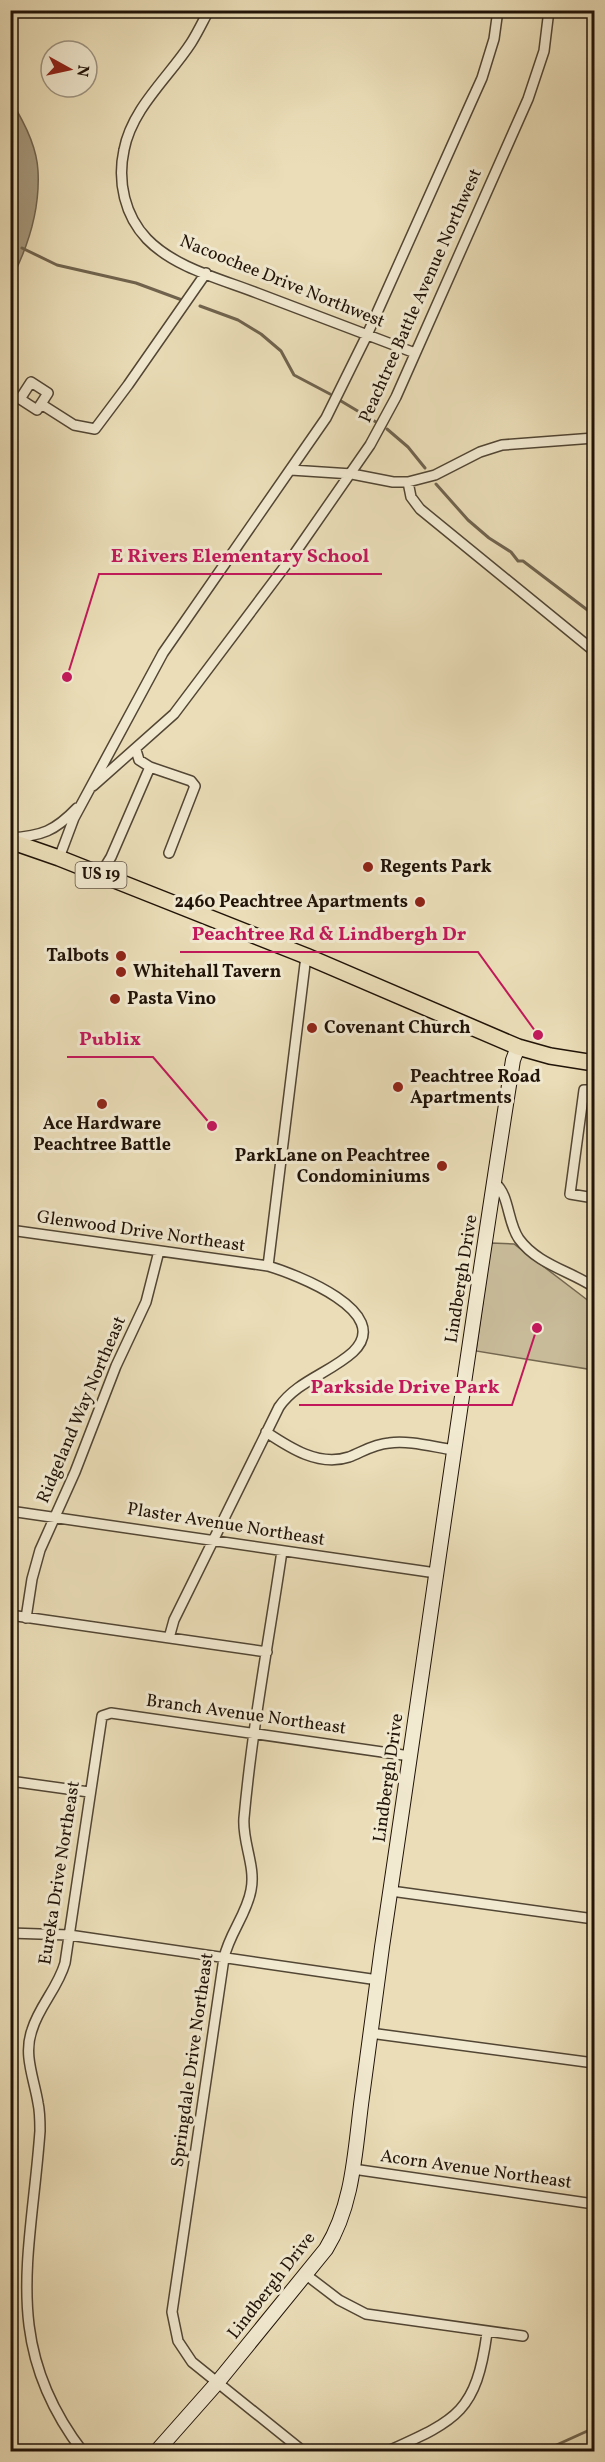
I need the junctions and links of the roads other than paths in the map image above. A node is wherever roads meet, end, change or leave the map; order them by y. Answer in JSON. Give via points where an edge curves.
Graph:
{"nodes":[{"id":1,"x":208,"y":10,"type":"edge"},
{"id":2,"x":498,"y":10,"type":"edge"},
{"id":3,"x":549,"y":10,"type":"edge"},
{"id":4,"x":206,"y":273,"type":"junction"},
{"id":5,"x":367,"y":335,"type":"junction"},
{"id":6,"x":415,"y":353,"type":"junction"},
{"id":7,"x":41,"y":404,"type":"dead end"},
{"id":8,"x":594,"y":438,"type":"edge"},
{"id":9,"x":291,"y":470,"type":"junction"},
{"id":10,"x":352,"y":474,"type":"junction"},
{"id":11,"x":408,"y":482,"type":"junction"},
{"id":12,"x":594,"y":651,"type":"edge"},
{"id":13,"x":136,"y":750,"type":"junction"},
{"id":14,"x":150,"y":767,"type":"junction"},
{"id":15,"x":89,"y":790,"type":"junction"},
{"id":16,"x":82,"y":802,"type":"junction"},
{"id":17,"x":10,"y":840,"type":"edge"},
{"id":18,"x":169,"y":853,"type":"dead end"},
{"id":19,"x":59,"y":858,"type":"junction"},
{"id":20,"x":100,"y":875,"type":"junction"},
{"id":21,"x":306,"y":956,"type":"junction"},
{"id":22,"x":518,"y":1047,"type":"junction"},
{"id":23,"x":594,"y":1063,"type":"edge"},
{"id":24,"x":594,"y":1090,"type":"edge"},
{"id":25,"x":495,"y":1184,"type":"junction"},
{"id":26,"x":594,"y":1198,"type":"edge"},
{"id":27,"x":10,"y":1230,"type":"edge"},
{"id":28,"x":159,"y":1251,"type":"junction"},
{"id":29,"x":268,"y":1266,"type":"junction"},
{"id":30,"x":594,"y":1287,"type":"edge"},
{"id":31,"x":266,"y":1432,"type":"junction"},
{"id":32,"x":454,"y":1450,"type":"junction"},
{"id":33,"x":10,"y":1511,"type":"edge"},
{"id":34,"x":55,"y":1516,"type":"junction"},
{"id":35,"x":213,"y":1540,"type":"junction"},
{"id":36,"x":282,"y":1551,"type":"junction"},
{"id":37,"x":436,"y":1573,"type":"junction"},
{"id":38,"x":10,"y":1615,"type":"edge"},
{"id":39,"x":26,"y":1617,"type":"junction"},
{"id":40,"x":169,"y":1638,"type":"junction"},
{"id":41,"x":267,"y":1653,"type":"junction"},
{"id":42,"x":256,"y":1734,"type":"junction"},
{"id":43,"x":97,"y":1740,"type":"joint"},
{"id":44,"x":410,"y":1756,"type":"junction"},
{"id":45,"x":10,"y":1781,"type":"edge"},
{"id":46,"x":89,"y":1792,"type":"junction"},
{"id":47,"x":391,"y":1891,"type":"junction"},
{"id":48,"x":594,"y":1919,"type":"edge"},
{"id":49,"x":10,"y":1933,"type":"edge"},
{"id":50,"x":69,"y":1935,"type":"junction"},
{"id":51,"x":224,"y":1958,"type":"junction"},
{"id":52,"x":378,"y":1980,"type":"junction"},
{"id":53,"x":370,"y":2033,"type":"junction"},
{"id":54,"x":594,"y":2063,"type":"edge"},
{"id":55,"x":594,"y":2153,"type":"edge"},
{"id":56,"x":353,"y":2169,"type":"junction"},
{"id":57,"x":594,"y":2204,"type":"edge"},
{"id":58,"x":305,"y":2274,"type":"junction"},
{"id":59,"x":488,"y":2333,"type":"junction"},
{"id":60,"x":523,"y":2336,"type":"dead end"},
{"id":61,"x":217,"y":2383,"type":"junction"},
{"id":62,"x":83,"y":2451,"type":"edge"},
{"id":63,"x":156,"y":2451,"type":"edge"},
{"id":64,"x":304,"y":2451,"type":"edge"},
{"id":65,"x":386,"y":2451,"type":"edge"}],
"edges":[{"from":1,"to":4,"type":"street","name":"Nacoochee Drive Northwest","via":[[191,43],[140,114],[124,149],[122,167],[128,211],[137,226],[165,253]]},
{"from":2,"to":5,"type":"street","name":"Peachtree Battle Avenue Northwest","via":[[482,78]]},
{"from":3,"to":6,"type":"street","name":"Peachtree Battle Avenue Northwest","via":[[544,51],[528,99]]},
{"from":4,"to":5,"type":"street","name":"Nacoochee Drive Northwest"},
{"from":4,"to":7,"type":"street","via":[[95,429],[74,425]]},
{"from":5,"to":6,"type":"street","name":"Nacoochee Drive Northwest"},
{"from":5,"to":9,"type":"street","name":"Peachtree Battle Avenue Northwest","via":[[326,418]]},
{"from":6,"to":10,"type":"street","name":"Peachtree Battle Avenue Northwest","via":[[386,417]]},
{"from":8,"to":11,"type":"street","via":[[502,445],[435,476]]},
{"from":9,"to":10,"type":"street"},
{"from":9,"to":15,"type":"street","name":"Peachtree Battle Avenue Northwest","via":[[168,645]]},
{"from":10,"to":11,"type":"street"},
{"from":10,"to":13,"type":"street","name":"Peachtree Battle Avenue Northwest","via":[[174,714]]},
{"from":11,"to":12,"type":"street","via":[[420,509]]},
{"from":13,"to":14,"type":"street","via":[[139,760]]},
{"from":13,"to":15,"type":"street","name":"Peachtree Battle Avenue Northwest"},
{"from":14,"to":18,"type":"street","via":[[195,786]]},
{"from":14,"to":20,"type":"street"},
{"from":15,"to":16,"type":"street","name":"Peachtree Battle Avenue Northwest"},
{"from":16,"to":17,"type":"street","name":"Peachtree Battle Avenue Northwest","via":[[51,830]]},
{"from":16,"to":19,"type":"street","name":"Peachtree Battle Avenue Northwest"},
{"from":17,"to":19,"type":"highway","number":"US 19"},
{"from":19,"to":20,"type":"highway","number":"US 19"},
{"from":20,"to":21,"type":"highway","number":"US 19"},
{"from":21,"to":22,"type":"highway","number":"US 19"},
{"from":21,"to":29,"type":"street"},
{"from":22,"to":23,"type":"highway","number":"US 19"},
{"from":22,"to":25,"type":"main road","name":"Lindbergh Drive"},
{"from":24,"to":26,"type":"street","via":[[584,1090],[570,1194]]},
{"from":25,"to":30,"type":"street","via":[[503,1193],[511,1226],[529,1250]]},
{"from":25,"to":32,"type":"main road","name":"Lindbergh Drive"},
{"from":27,"to":28,"type":"street","name":"Glenwood Drive Northeast"},
{"from":28,"to":29,"type":"street","name":"Glenwood Drive Northeast"},
{"from":28,"to":34,"type":"street","name":"Ridgeland Way Northeast","via":[[146,1302]]},
{"from":29,"to":31,"type":"street","name":"Glenwood Drive Northeast","via":[[340,1299],[358,1314],[363,1330],[354,1351],[285,1398]]},
{"from":31,"to":32,"type":"street","via":[[298,1452],[327,1459],[347,1457],[390,1442]]},
{"from":31,"to":35,"type":"street","name":"Glenwood Drive Northeast"},
{"from":32,"to":37,"type":"main road","name":"Lindbergh Drive"},
{"from":33,"to":34,"type":"street","name":"Plaster Avenue Northeast"},
{"from":34,"to":35,"type":"street","name":"Plaster Avenue Northeast"},
{"from":34,"to":39,"type":"street","name":"Ridgeland Way Northeast","via":[[35,1564]]},
{"from":35,"to":36,"type":"street","name":"Plaster Avenue Northeast"},
{"from":35,"to":40,"type":"street","name":"Glenwood Drive Northeast"},
{"from":36,"to":37,"type":"street","name":"Plaster Avenue Northeast"},
{"from":36,"to":41,"type":"street","name":"Springdale Drive Northeast"},
{"from":37,"to":44,"type":"main road","name":"Lindbergh Drive"},
{"from":38,"to":39,"type":"street"},
{"from":39,"to":40,"type":"street"},
{"from":40,"to":41,"type":"street"},
{"from":41,"to":42,"type":"street","name":"Springdale Drive Northeast"},
{"from":42,"to":43,"type":"street","name":"Branch Avenue Northeast","via":[[111,1713],[102,1716]]},
{"from":42,"to":44,"type":"street","name":"Branch Avenue Northeast"},
{"from":42,"to":51,"type":"street","name":"Springdale Drive Northeast","via":[[244,1821],[251,1890],[227,1942]]},
{"from":43,"to":46,"type":"street","name":"Eureka Drive Northeast"},
{"from":44,"to":47,"type":"main road","name":"Lindbergh Drive"},
{"from":45,"to":46,"type":"street"},
{"from":46,"to":50,"type":"street","name":"Eureka Drive Northeast"},
{"from":47,"to":48,"type":"street"},
{"from":47,"to":52,"type":"main road","name":"Lindbergh Drive"},
{"from":49,"to":50,"type":"street"},
{"from":50,"to":51,"type":"street"},
{"from":50,"to":62,"type":"street","name":"Eureka Drive Northeast","via":[[62,1974],[36,2020],[29,2043],[40,2131],[20,2299],[32,2369],[54,2415]]},
{"from":51,"to":52,"type":"street"},
{"from":51,"to":61,"type":"street","name":"Springdale Drive Northeast","via":[[172,2312],[183,2350]]},
{"from":52,"to":53,"type":"main road","name":"Lindbergh Drive"},
{"from":53,"to":54,"type":"street"},
{"from":53,"to":56,"type":"main road","name":"Lindbergh Drive"},
{"from":55,"to":57,"type":"street"},
{"from":56,"to":57,"type":"street","name":"Acorn Avenue Northeast"},
{"from":56,"to":58,"type":"main road","name":"Lindbergh Drive","via":[[337,2230]]},
{"from":58,"to":59,"type":"street","via":[[339,2300],[366,2314]]},
{"from":58,"to":61,"type":"main road","name":"Lindbergh Drive"},
{"from":59,"to":60,"type":"street"},
{"from":59,"to":65,"type":"street","via":[[479,2380],[457,2414],[432,2432]]},
{"from":61,"to":63,"type":"main road","name":"Lindbergh Drive"},
{"from":61,"to":64,"type":"street","name":"Springdale Drive Northeast"}]}
